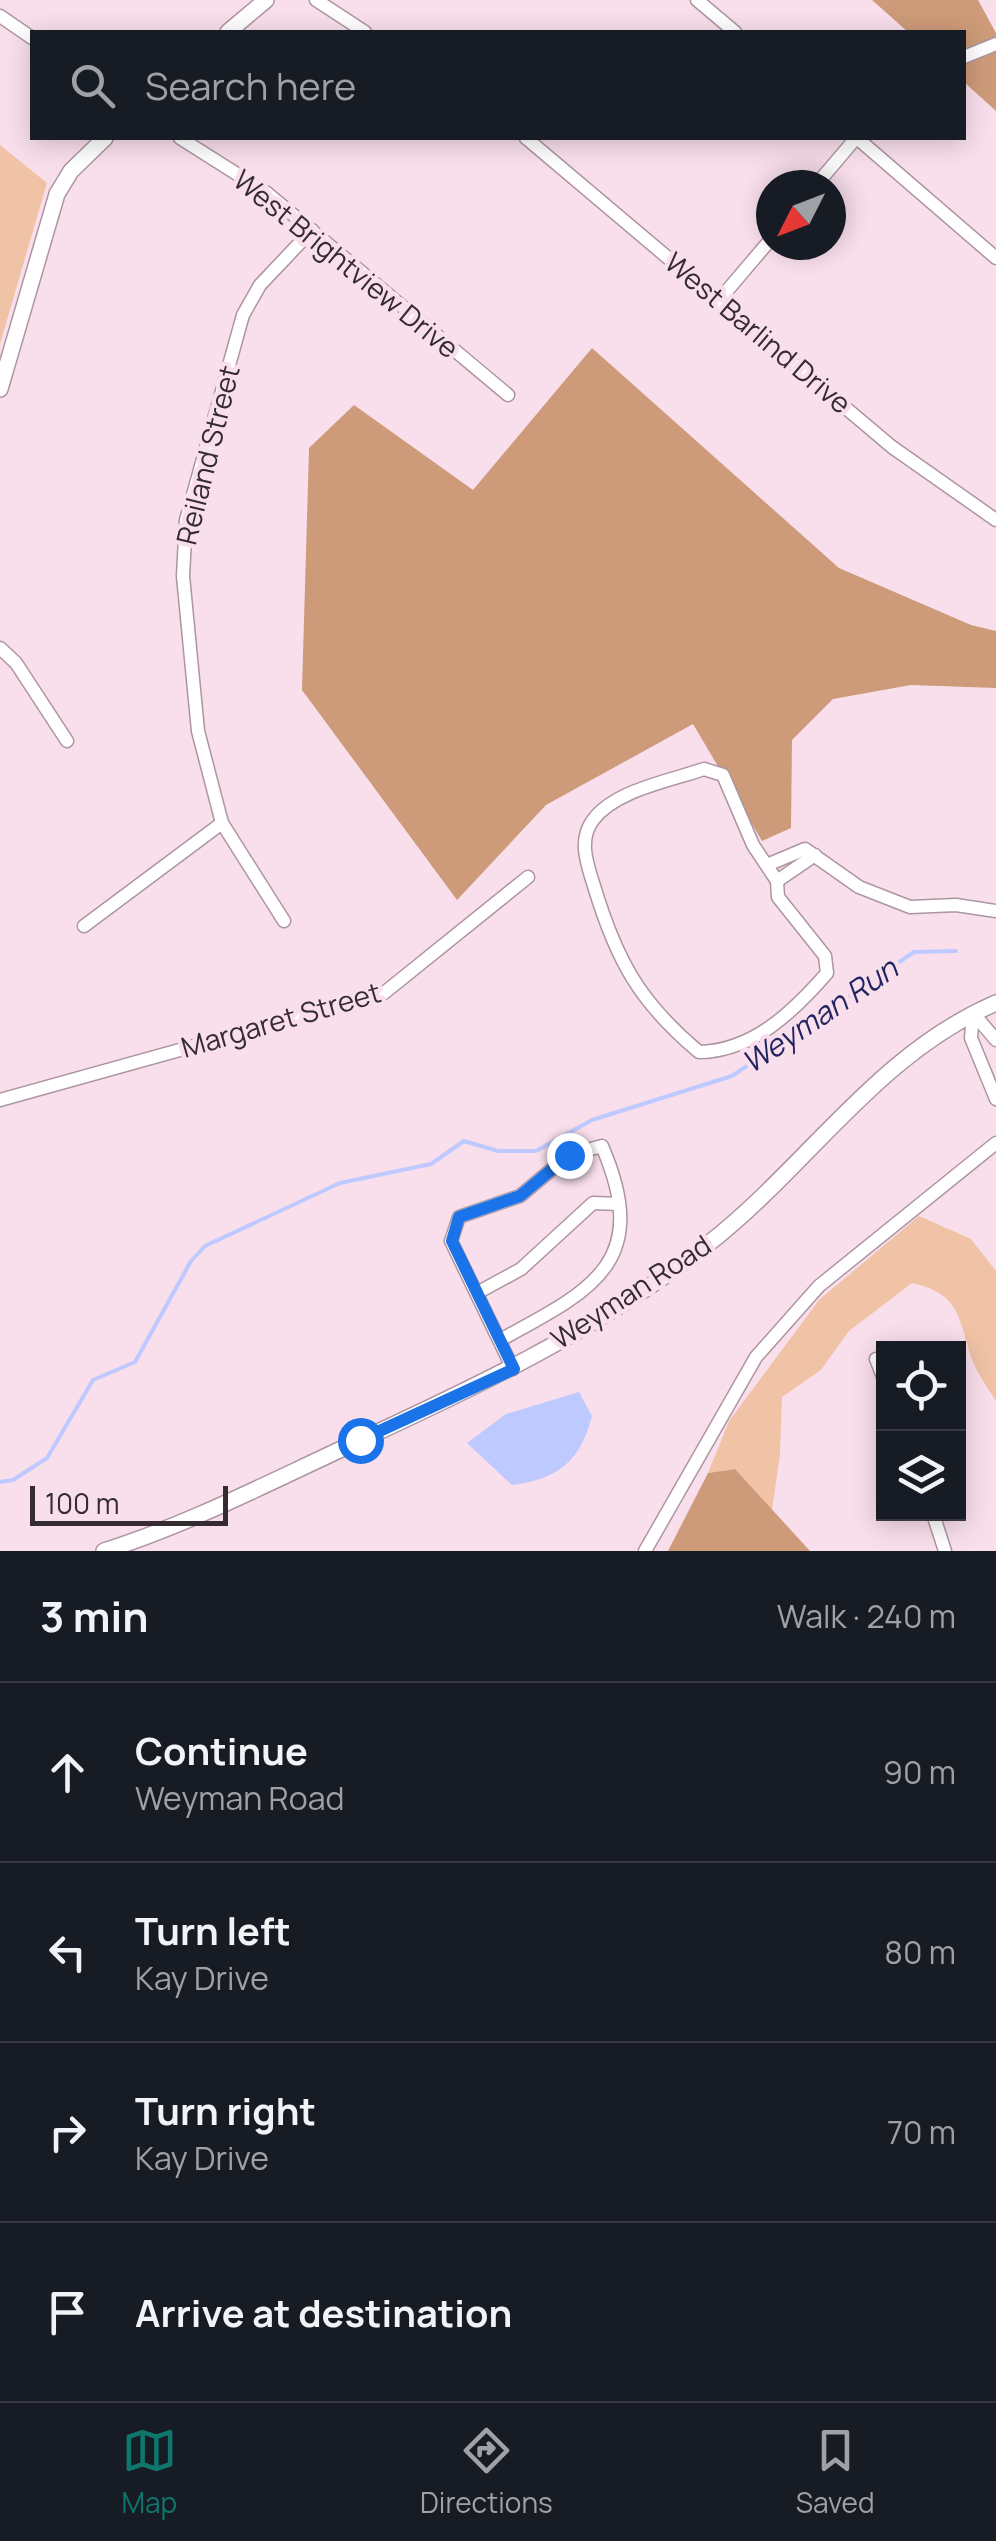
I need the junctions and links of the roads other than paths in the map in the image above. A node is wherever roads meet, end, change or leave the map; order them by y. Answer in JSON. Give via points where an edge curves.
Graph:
{"nodes":[{"id":1,"x":266,"y":0,"type":"edge"},
{"id":2,"x":316,"y":0,"type":"edge"},
{"id":3,"x":696,"y":0,"type":"edge"},
{"id":4,"x":0,"y":16,"type":"edge"},
{"id":5,"x":230,"y":30,"type":"edge"},
{"id":6,"x":363,"y":30,"type":"edge"},
{"id":7,"x":732,"y":30,"type":"edge"},
{"id":8,"x":30,"y":37,"type":"edge"},
{"id":9,"x":996,"y":44,"type":"edge"},
{"id":10,"x":966,"y":56,"type":"edge"},
{"id":11,"x":103,"y":140,"type":"edge"},
{"id":12,"x":183,"y":140,"type":"edge"},
{"id":13,"x":528,"y":140,"type":"edge"},
{"id":14,"x":855,"y":140,"type":"edge"},
{"id":15,"x":859,"y":140,"type":"edge"},
{"id":16,"x":829,"y":170,"type":"edge"},
{"id":17,"x":312,"y":230,"type":"junction"},
{"id":18,"x":756,"y":257,"type":"edge"},
{"id":19,"x":996,"y":258,"type":"edge"},
{"id":20,"x":720,"y":299,"type":"junction"},
{"id":21,"x":0,"y":388,"type":"edge"},
{"id":22,"x":508,"y":396,"type":"dead end"},
{"id":23,"x":996,"y":520,"type":"edge"},
{"id":24,"x":0,"y":648,"type":"edge"},
{"id":25,"x":68,"y":741,"type":"dead end"},
{"id":26,"x":222,"y":823,"type":"junction"},
{"id":27,"x":815,"y":855,"type":"junction"},
{"id":28,"x":767,"y":864,"type":"junction"},
{"id":29,"x":528,"y":877,"type":"dead end"},
{"id":30,"x":777,"y":882,"type":"junction"},
{"id":31,"x":996,"y":911,"type":"edge"},
{"id":32,"x":284,"y":921,"type":"dead end"},
{"id":33,"x":84,"y":926,"type":"dead end"},
{"id":34,"x":996,"y":1003,"type":"edge"},
{"id":35,"x":974,"y":1013,"type":"junction"},
{"id":36,"x":996,"y":1040,"type":"edge"},
{"id":37,"x":996,"y":1099,"type":"edge"},
{"id":38,"x":0,"y":1100,"type":"edge"},
{"id":39,"x":996,"y":1144,"type":"edge"},
{"id":40,"x":619,"y":1204,"type":"junction"},
{"id":41,"x":476,"y":1293,"type":"junction"},
{"id":42,"x":500,"y":1340,"type":"junction"},
{"id":43,"x":514,"y":1369,"type":"junction"},
{"id":44,"x":935,"y":1521,"type":"edge"},
{"id":45,"x":104,"y":1551,"type":"edge"},
{"id":46,"x":645,"y":1551,"type":"edge"},
{"id":47,"x":945,"y":1551,"type":"edge"}],
"edges":[{"from":1,"to":5,"type":"street"},
{"from":2,"to":6,"type":"street"},
{"from":3,"to":7,"type":"street"},
{"from":4,"to":8,"type":"street"},
{"from":9,"to":10,"type":"street"},
{"from":11,"to":21,"type":"street","via":[[57,194]]},
{"from":12,"to":17,"type":"street","name":"West Brightview Drive"},
{"from":13,"to":20,"type":"street","name":"West Barlind Drive"},
{"from":14,"to":16,"type":"street"},
{"from":15,"to":19,"type":"street"},
{"from":17,"to":22,"type":"street","name":"West Brightview Drive"},
{"from":17,"to":26,"type":"street","name":"Reiland Street","via":[[260,286],[243,315],[186,520],[182,576],[195,705]]},
{"from":18,"to":20,"type":"street"},
{"from":20,"to":23,"type":"street","name":"West Barlind Drive","via":[[892,447]]},
{"from":24,"to":25,"type":"street"},
{"from":26,"to":32,"type":"street","name":"Reiland Street"},
{"from":26,"to":33,"type":"street"},
{"from":27,"to":28,"type":"street","via":[[805,848]]},
{"from":27,"to":30,"type":"street"},
{"from":27,"to":31,"type":"street","via":[[859,888],[910,907]]},
{"from":28,"to":30,"type":"street"},
{"from":28,"to":30,"type":"street","via":[[723,775],[704,769],[612,802],[591,822],[583,851],[613,949],[646,998],[699,1052],[752,1040],[827,973],[825,956],[778,898]]},
{"from":29,"to":38,"type":"street","name":"Margaret Street","via":[[384,993]]},
{"from":34,"to":35,"type":"street","name":"Weyman Road"},
{"from":35,"to":36,"type":"street"},
{"from":35,"to":37,"type":"street","via":[[971,1038]]},
{"from":35,"to":43,"type":"street","name":"Weyman Road","via":[[891,1067],[708,1244]]},
{"from":39,"to":46,"type":"street","via":[[820,1286],[756,1358]]},
{"from":40,"to":41,"type":"street","via":[[593,1203],[521,1269]]},
{"from":40,"to":41,"type":"street","via":[[602,1146],[569,1155],[520,1196],[459,1217],[452,1241]]},
{"from":40,"to":42,"type":"street","via":[[620,1236],[605,1273],[562,1307]]},
{"from":41,"to":42,"type":"street"},
{"from":42,"to":43,"type":"street"},
{"from":43,"to":45,"type":"street","name":"Weyman Road","via":[[207,1511]]},
{"from":44,"to":47,"type":"street"}]}
